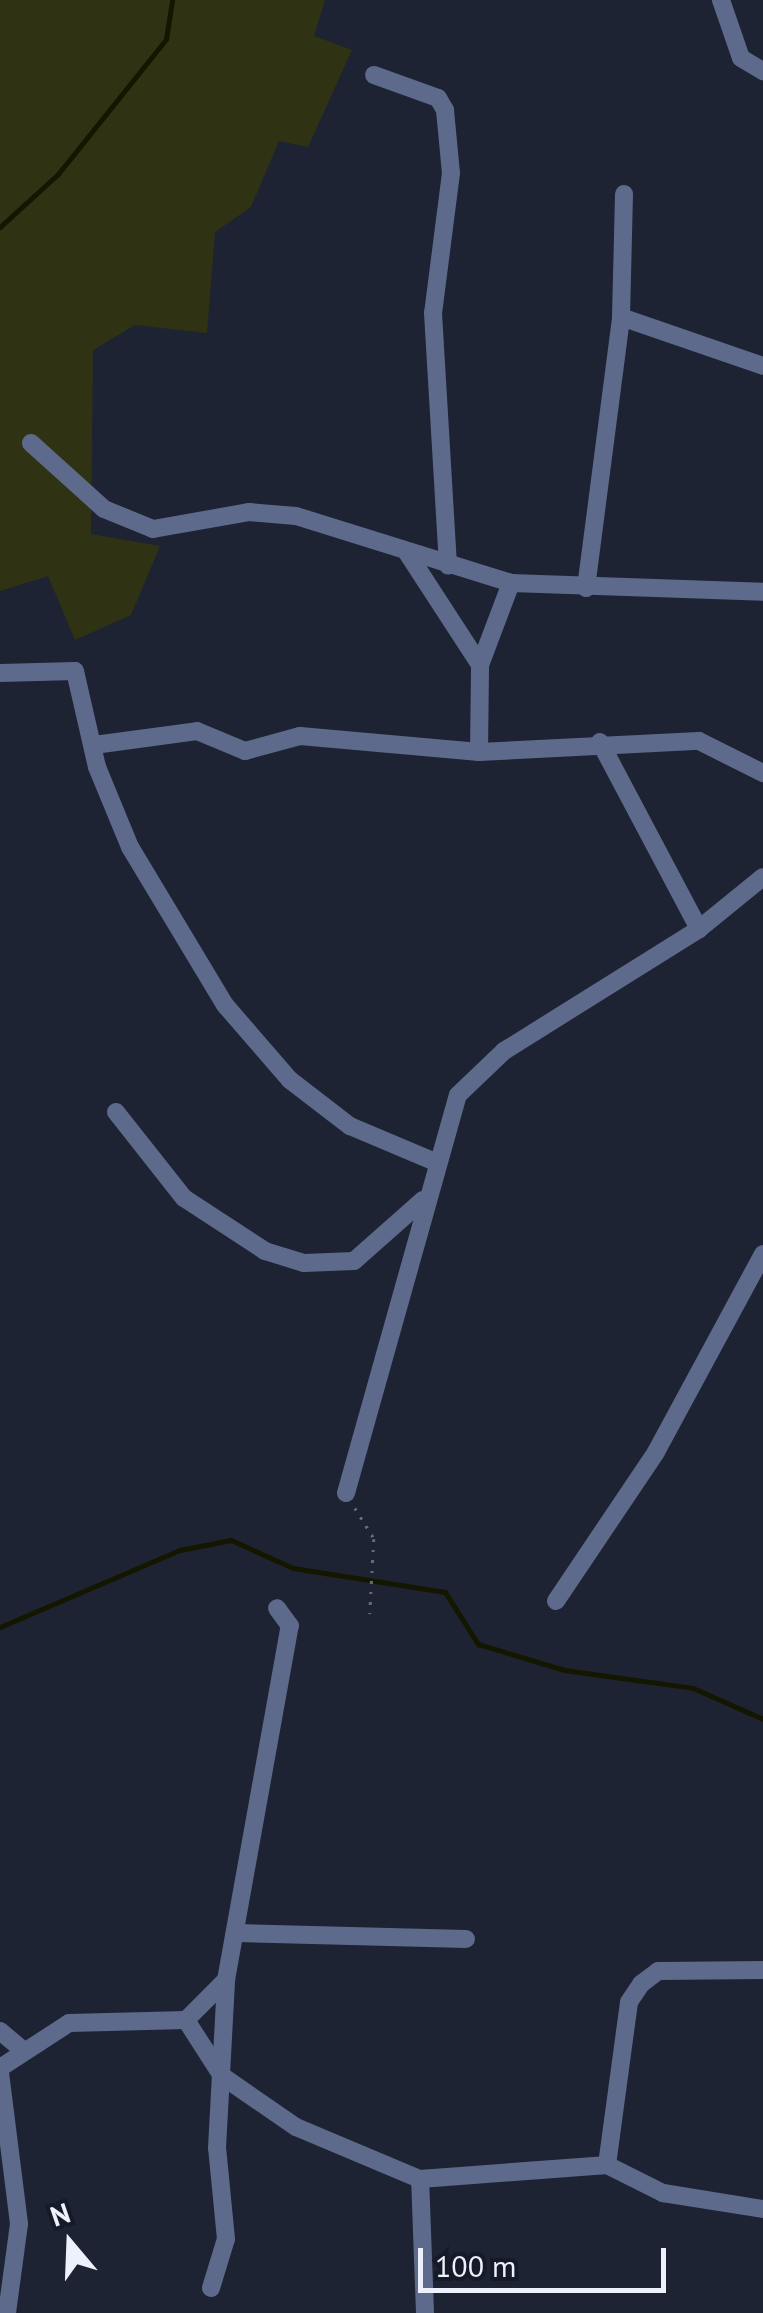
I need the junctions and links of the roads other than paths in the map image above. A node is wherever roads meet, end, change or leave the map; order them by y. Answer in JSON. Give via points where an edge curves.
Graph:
{"nodes":[{"id":1,"x":722,"y":0,"type":"edge"},
{"id":2,"x":763,"y":71,"type":"edge"},
{"id":3,"x":374,"y":75,"type":"dead end"},
{"id":4,"x":624,"y":194,"type":"dead end"},
{"id":5,"x":621,"y":317,"type":"junction"},
{"id":6,"x":763,"y":366,"type":"edge"},
{"id":7,"x":31,"y":443,"type":"dead end"},
{"id":8,"x":408,"y":554,"type":"junction"},
{"id":9,"x":448,"y":566,"type":"junction"},
{"id":10,"x":511,"y":583,"type":"junction"},
{"id":11,"x":586,"y":588,"type":"junction"},
{"id":12,"x":763,"y":592,"type":"edge"},
{"id":13,"x":480,"y":666,"type":"junction"},
{"id":14,"x":0,"y":673,"type":"edge"},
{"id":15,"x":600,"y":742,"type":"junction"},
{"id":16,"x":94,"y":745,"type":"junction"},
{"id":17,"x":479,"y":752,"type":"junction"},
{"id":18,"x":763,"y":773,"type":"edge"},
{"id":19,"x":763,"y":877,"type":"edge"},
{"id":20,"x":699,"y":929,"type":"junction"},
{"id":21,"x":116,"y":1112,"type":"dead end"},
{"id":22,"x":433,"y":1161,"type":"junction"},
{"id":23,"x":424,"y":1200,"type":"junction"},
{"id":24,"x":763,"y":1254,"type":"edge"},
{"id":25,"x":346,"y":1493,"type":"road end"},
{"id":26,"x":556,"y":1601,"type":"dead end"},
{"id":27,"x":277,"y":1608,"type":"dead end"},
{"id":28,"x":238,"y":1933,"type":"junction"},
{"id":29,"x":466,"y":1938,"type":"dead end"},
{"id":30,"x":763,"y":1970,"type":"edge"},
{"id":31,"x":226,"y":1980,"type":"junction"},
{"id":32,"x":186,"y":2020,"type":"junction"},
{"id":33,"x":0,"y":2031,"type":"edge"},
{"id":34,"x":24,"y":2051,"type":"junction"},
{"id":35,"x":0,"y":2070,"type":"edge"},
{"id":36,"x":222,"y":2076,"type":"junction"},
{"id":37,"x":607,"y":2164,"type":"junction"},
{"id":38,"x":420,"y":2180,"type":"junction"},
{"id":39,"x":763,"y":2209,"type":"edge"},
{"id":40,"x":211,"y":2288,"type":"dead end"},
{"id":41,"x":7,"y":2313,"type":"edge"},
{"id":42,"x":425,"y":2313,"type":"edge"}],
"edges":[{"from":1,"to":2,"type":"street","via":[[741,58]]},
{"from":3,"to":9,"type":"street","via":[[438,98],[445,110],[451,172],[433,313]]},
{"from":4,"to":5,"type":"street"},
{"from":5,"to":6,"type":"street"},
{"from":5,"to":11,"type":"street"},
{"from":7,"to":8,"type":"street","via":[[125,524],[296,516]]},
{"from":8,"to":9,"type":"street"},
{"from":8,"to":13,"type":"street"},
{"from":9,"to":10,"type":"street"},
{"from":10,"to":11,"type":"street"},
{"from":10,"to":13,"type":"street"},
{"from":11,"to":12,"type":"street"},
{"from":13,"to":17,"type":"street"},
{"from":14,"to":16,"type":"street","via":[[74,670]]},
{"from":15,"to":17,"type":"street"},
{"from":15,"to":18,"type":"street","via":[[699,742]]},
{"from":15,"to":20,"type":"street"},
{"from":16,"to":17,"type":"street","via":[[197,731],[245,751],[300,736]]},
{"from":16,"to":22,"type":"street","via":[[130,847],[224,1005],[290,1080],[350,1126]]},
{"from":19,"to":20,"type":"street"},
{"from":20,"to":22,"type":"street","via":[[475,1072]]},
{"from":21,"to":23,"type":"street","via":[[184,1198],[265,1250],[304,1263],[354,1261]]},
{"from":22,"to":23,"type":"street"},
{"from":23,"to":25,"type":"street"},
{"from":24,"to":26,"type":"street","via":[[656,1452]]},
{"from":27,"to":28,"type":"street","via":[[290,1626]]},
{"from":28,"to":29,"type":"street"},
{"from":28,"to":31,"type":"street"},
{"from":30,"to":37,"type":"street","via":[[658,1970],[641,1984],[628,2002]]},
{"from":31,"to":32,"type":"street"},
{"from":31,"to":36,"type":"street"},
{"from":32,"to":34,"type":"street","via":[[69,2023]]},
{"from":32,"to":36,"type":"street"},
{"from":33,"to":34,"type":"street"},
{"from":34,"to":35,"type":"street"},
{"from":35,"to":41,"type":"street","via":[[19,2224]]},
{"from":36,"to":38,"type":"street","via":[[296,2127]]},
{"from":36,"to":40,"type":"street","via":[[226,2239]]},
{"from":37,"to":38,"type":"street"},
{"from":37,"to":39,"type":"street","via":[[663,2193]]},
{"from":38,"to":42,"type":"street"}]}
